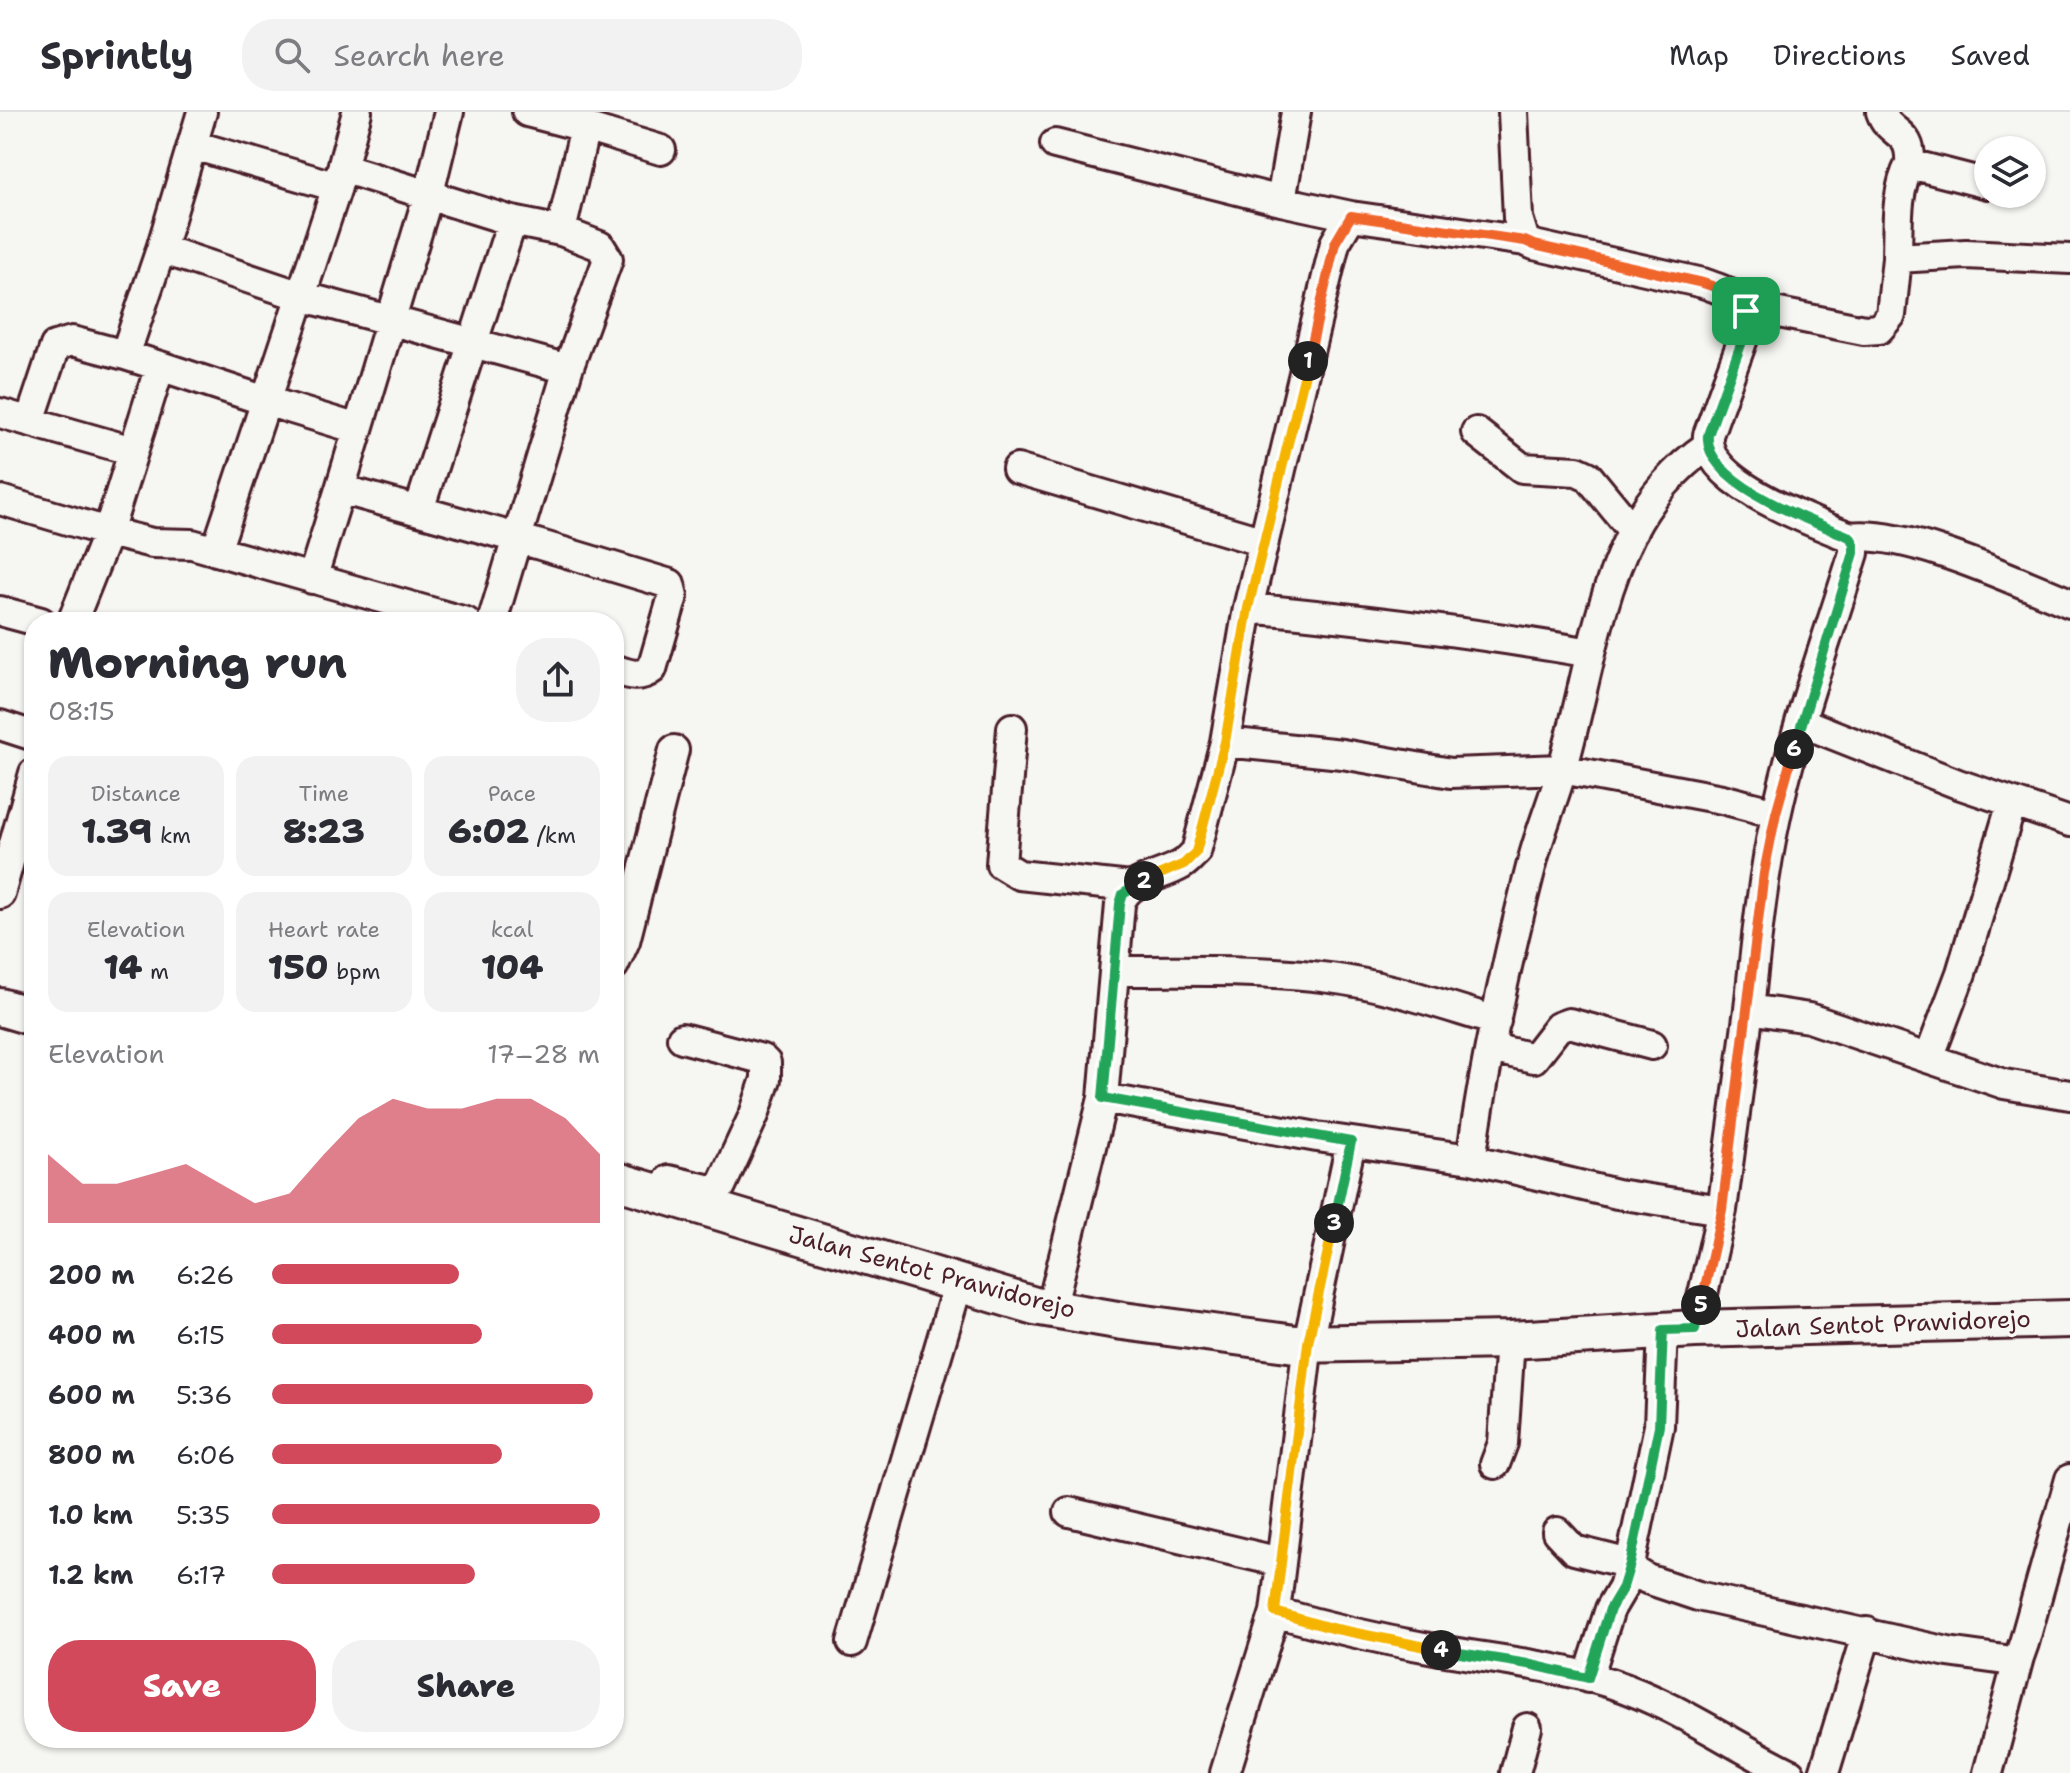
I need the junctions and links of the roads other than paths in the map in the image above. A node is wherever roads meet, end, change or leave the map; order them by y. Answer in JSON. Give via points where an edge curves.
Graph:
{"nodes":[{"id":1,"x":202,"y":112,"type":"edge"},
{"id":2,"x":357,"y":112,"type":"edge"},
{"id":3,"x":449,"y":112,"type":"edge"},
{"id":4,"x":529,"y":112,"type":"edge"},
{"id":5,"x":1296,"y":112,"type":"edge"},
{"id":6,"x":1513,"y":112,"type":"edge"},
{"id":7,"x":1881,"y":112,"type":"edge"},
{"id":8,"x":585,"y":127,"type":"junction"},
{"id":9,"x":1055,"y":144,"type":"dead end"},
{"id":10,"x":193,"y":145,"type":"junction"},
{"id":11,"x":661,"y":150,"type":"dead end"},
{"id":12,"x":1910,"y":164,"type":"junction"},
{"id":13,"x":340,"y":178,"type":"junction"},
{"id":14,"x":1974,"y":180,"type":"edge"},
{"id":15,"x":429,"y":193,"type":"junction"},
{"id":16,"x":1281,"y":201,"type":"junction"},
{"id":17,"x":1351,"y":216,"type":"junction"},
{"id":18,"x":512,"y":221,"type":"junction"},
{"id":19,"x":561,"y":231,"type":"junction"},
{"id":20,"x":1525,"y":241,"type":"junction"},
{"id":21,"x":161,"y":249,"type":"junction"},
{"id":22,"x":1897,"y":258,"type":"junction"},
{"id":23,"x":2070,"y":259,"type":"edge"},
{"id":24,"x":301,"y":296,"type":"junction"},
{"id":25,"x":1737,"y":300,"type":"junction"},
{"id":26,"x":391,"y":322,"type":"junction"},
{"id":27,"x":472,"y":345,"type":"junction"},
{"id":28,"x":125,"y":355,"type":"junction"},
{"id":29,"x":160,"y":366,"type":"junction"},
{"id":30,"x":568,"y":369,"type":"junction"},
{"id":31,"x":266,"y":401,"type":"junction"},
{"id":32,"x":0,"y":413,"type":"edge"},
{"id":33,"x":30,"y":421,"type":"junction"},
{"id":34,"x":358,"y":429,"type":"junction"},
{"id":35,"x":1476,"y":432,"type":"dead end"},
{"id":36,"x":1707,"y":446,"type":"junction"},
{"id":37,"x":133,"y":451,"type":"junction"},
{"id":38,"x":1017,"y":469,"type":"dead end"},
{"id":39,"x":340,"y":489,"type":"junction"},
{"id":40,"x":0,"y":500,"type":"edge"},
{"id":41,"x":419,"y":510,"type":"junction"},
{"id":42,"x":1633,"y":531,"type":"junction"},
{"id":43,"x":108,"y":532,"type":"junction"},
{"id":44,"x":1850,"y":537,"type":"junction"},
{"id":45,"x":517,"y":538,"type":"junction"},
{"id":46,"x":1264,"y":542,"type":"junction"},
{"id":47,"x":216,"y":551,"type":"junction"},
{"id":48,"x":312,"y":579,"type":"junction"},
{"id":49,"x":2070,"y":603,"type":"edge"},
{"id":50,"x":1248,"y":608,"type":"junction"},
{"id":51,"x":0,"y":611,"type":"edge"},
{"id":52,"x":76,"y":612,"type":"edge"},
{"id":53,"x":430,"y":612,"type":"edge"},
{"id":54,"x":495,"y":612,"type":"edge"},
{"id":55,"x":24,"y":617,"type":"edge"},
{"id":56,"x":1591,"y":653,"type":"junction"},
{"id":57,"x":624,"y":672,"type":"edge"},
{"id":58,"x":1801,"y":722,"type":"junction"},
{"id":59,"x":0,"y":725,"type":"edge"},
{"id":60,"x":1012,"y":728,"type":"dead end"},
{"id":61,"x":24,"y":733,"type":"edge"},
{"id":62,"x":1225,"y":742,"type":"junction"},
{"id":63,"x":674,"y":750,"type":"dead end"},
{"id":64,"x":1562,"y":769,"type":"junction"},
{"id":65,"x":2012,"y":803,"type":"junction"},
{"id":66,"x":24,"y":807,"type":"edge"},
{"id":67,"x":1776,"y":813,"type":"junction"},
{"id":68,"x":2070,"y":822,"type":"edge"},
{"id":69,"x":2,"y":881,"type":"edge"},
{"id":70,"x":1131,"y":887,"type":"junction"},
{"id":71,"x":624,"y":943,"type":"edge"},
{"id":72,"x":1115,"y":971,"type":"junction"},
{"id":73,"x":1749,"y":1009,"type":"junction"},
{"id":74,"x":1493,"y":1034,"type":"junction"},
{"id":75,"x":682,"y":1038,"type":"dead end"},
{"id":76,"x":1652,"y":1045,"type":"dead end"},
{"id":77,"x":1929,"y":1058,"type":"junction"},
{"id":78,"x":2070,"y":1095,"type":"edge"},
{"id":79,"x":1103,"y":1098,"type":"junction"},
{"id":80,"x":1351,"y":1142,"type":"junction"},
{"id":81,"x":1471,"y":1159,"type":"junction"},
{"id":82,"x":630,"y":1185,"type":"edge"},
{"id":83,"x":1722,"y":1210,"type":"junction"},
{"id":84,"x":958,"y":1284,"type":"junction"},
{"id":85,"x":1051,"y":1309,"type":"junction"},
{"id":86,"x":2070,"y":1319,"type":"edge"},
{"id":87,"x":1679,"y":1330,"type":"junction"},
{"id":88,"x":1510,"y":1340,"type":"junction"},
{"id":89,"x":1308,"y":1343,"type":"junction"},
{"id":90,"x":1495,"y":1464,"type":"dead end"},
{"id":91,"x":2070,"y":1479,"type":"edge"},
{"id":92,"x":1069,"y":1512,"type":"dead end"},
{"id":93,"x":1557,"y":1532,"type":"dead end"},
{"id":94,"x":1280,"y":1562,"type":"junction"},
{"id":95,"x":1630,"y":1564,"type":"junction"},
{"id":96,"x":1275,"y":1612,"type":"junction"},
{"id":97,"x":1867,"y":1632,"type":"junction"},
{"id":98,"x":852,"y":1642,"type":"dead end"},
{"id":99,"x":2019,"y":1657,"type":"junction"},
{"id":100,"x":1588,"y":1678,"type":"junction"},
{"id":101,"x":1527,"y":1728,"type":"dead end"},
{"id":102,"x":1225,"y":1773,"type":"edge"},
{"id":103,"x":1515,"y":1773,"type":"edge"},
{"id":104,"x":1790,"y":1773,"type":"edge"},
{"id":105,"x":1824,"y":1773,"type":"edge"},
{"id":106,"x":1988,"y":1773,"type":"edge"}],
"edges":[{"from":1,"to":10,"type":"street"},
{"from":2,"to":13,"type":"street"},
{"from":3,"to":15,"type":"street"},
{"from":4,"to":8,"type":"street"},
{"from":5,"to":16,"type":"street"},
{"from":6,"to":20,"type":"street","via":[[1518,218]]},
{"from":7,"to":12,"type":"street","via":[[1907,141]]},
{"from":8,"to":11,"type":"street"},
{"from":8,"to":19,"type":"street"},
{"from":9,"to":16,"type":"street"},
{"from":10,"to":13,"type":"street"},
{"from":10,"to":21,"type":"street"},
{"from":12,"to":14,"type":"street"},
{"from":12,"to":22,"type":"street","via":[[1902,182]]},
{"from":13,"to":15,"type":"street"},
{"from":13,"to":24,"type":"street"},
{"from":15,"to":18,"type":"street"},
{"from":15,"to":26,"type":"street"},
{"from":16,"to":17,"type":"street"},
{"from":17,"to":20,"type":"street"},
{"from":17,"to":46,"type":"street","via":[[1335,243]]},
{"from":18,"to":19,"type":"street"},
{"from":18,"to":27,"type":"street"},
{"from":19,"to":30,"type":"street","via":[[600,246],[608,259]]},
{"from":20,"to":25,"type":"street","via":[[1703,283]]},
{"from":21,"to":24,"type":"street"},
{"from":21,"to":28,"type":"street"},
{"from":22,"to":23,"type":"street","via":[[1966,254]]},
{"from":22,"to":25,"type":"street","via":[[1891,315],[1879,329],[1774,312]]},
{"from":24,"to":26,"type":"street"},
{"from":24,"to":31,"type":"street"},
{"from":25,"to":36,"type":"street","via":[[1748,325]]},
{"from":26,"to":27,"type":"street"},
{"from":26,"to":34,"type":"street"},
{"from":27,"to":30,"type":"street"},
{"from":27,"to":41,"type":"street"},
{"from":28,"to":29,"type":"street"},
{"from":28,"to":33,"type":"street","via":[[72,341],[55,346]]},
{"from":29,"to":31,"type":"street"},
{"from":29,"to":37,"type":"street"},
{"from":30,"to":45,"type":"street"},
{"from":31,"to":34,"type":"street"},
{"from":31,"to":47,"type":"street"},
{"from":32,"to":33,"type":"street"},
{"from":33,"to":37,"type":"street"},
{"from":34,"to":39,"type":"street"},
{"from":35,"to":42,"type":"street","via":[[1522,468],[1588,476]]},
{"from":36,"to":42,"type":"street","via":[[1681,465]]},
{"from":36,"to":44,"type":"street","via":[[1721,469],[1776,506]]},
{"from":37,"to":43,"type":"street"},
{"from":38,"to":46,"type":"street"},
{"from":39,"to":41,"type":"street"},
{"from":39,"to":48,"type":"street"},
{"from":40,"to":43,"type":"street"},
{"from":41,"to":45,"type":"street"},
{"from":42,"to":56,"type":"street"},
{"from":43,"to":47,"type":"street"},
{"from":43,"to":52,"type":"street"},
{"from":44,"to":49,"type":"street","via":[[1914,543]]},
{"from":44,"to":58,"type":"street","via":[[1854,553]]},
{"from":45,"to":54,"type":"street"},
{"from":45,"to":57,"type":"street","via":[[670,584],[673,596],[652,669],[645,675]]},
{"from":46,"to":50,"type":"street"},
{"from":47,"to":48,"type":"street"},
{"from":48,"to":53,"type":"street"},
{"from":50,"to":56,"type":"street","via":[[1508,638]]},
{"from":50,"to":62,"type":"street"},
{"from":51,"to":55,"type":"street"},
{"from":56,"to":64,"type":"street"},
{"from":58,"to":65,"type":"street"},
{"from":58,"to":67,"type":"street"},
{"from":59,"to":61,"type":"street"},
{"from":60,"to":70,"type":"street","via":[[1001,864],[1019,875]]},
{"from":62,"to":64,"type":"street","via":[[1342,754],[1451,773]]},
{"from":62,"to":70,"type":"street","via":[[1196,852],[1184,864]]},
{"from":63,"to":71,"type":"street"},
{"from":64,"to":67,"type":"street"},
{"from":64,"to":74,"type":"street","via":[[1532,861]]},
{"from":65,"to":68,"type":"street"},
{"from":65,"to":77,"type":"street","via":[[1961,973]]},
{"from":66,"to":69,"type":"street"},
{"from":67,"to":73,"type":"street"},
{"from":70,"to":72,"type":"street","via":[[1120,904]]},
{"from":72,"to":74,"type":"street","via":[[1331,978],[1408,996]]},
{"from":72,"to":79,"type":"street"},
{"from":73,"to":77,"type":"street","via":[[1809,1018]]},
{"from":73,"to":83,"type":"street"},
{"from":74,"to":76,"type":"street","via":[[1522,1057],[1536,1057],[1558,1027],[1569,1023]]},
{"from":74,"to":81,"type":"street"},
{"from":75,"to":82,"type":"street","via":[[766,1063],[754,1115],[721,1186],[711,1190],[663,1178]]},
{"from":77,"to":78,"type":"street","via":[[2004,1084]]},
{"from":79,"to":80,"type":"street"},
{"from":79,"to":85,"type":"street"},
{"from":80,"to":81,"type":"street"},
{"from":80,"to":89,"type":"street"},
{"from":81,"to":83,"type":"street","via":[[1617,1194]]},
{"from":82,"to":84,"type":"main road","name":"Jalan Sentot Prawidorejo"},
{"from":83,"to":87,"type":"street"},
{"from":84,"to":85,"type":"main road","name":"Jalan Sentot Prawidorejo"},
{"from":84,"to":98,"type":"street"},
{"from":85,"to":89,"type":"main road","name":"Jalan Sentot Prawidorejo"},
{"from":86,"to":87,"type":"main road","name":"Jalan Sentot Prawidorejo"},
{"from":87,"to":88,"type":"main road","name":"Jalan Sentot Prawidorejo"},
{"from":87,"to":95,"type":"street"},
{"from":88,"to":89,"type":"main road","name":"Jalan Sentot Prawidorejo"},
{"from":88,"to":90,"type":"street","via":[[1503,1443]]},
{"from":89,"to":94,"type":"street"},
{"from":91,"to":99,"type":"street"},
{"from":92,"to":94,"type":"street"},
{"from":93,"to":95,"type":"street","via":[[1574,1550]]},
{"from":94,"to":96,"type":"street"},
{"from":95,"to":97,"type":"street","via":[[1647,1579],[1698,1596]]},
{"from":95,"to":100,"type":"street"},
{"from":96,"to":100,"type":"street","via":[[1331,1628]]},
{"from":96,"to":102,"type":"street"},
{"from":97,"to":99,"type":"street","via":[[2002,1661]]},
{"from":97,"to":105,"type":"street"},
{"from":99,"to":106,"type":"street"},
{"from":100,"to":104,"type":"street","via":[[1683,1713]]},
{"from":101,"to":103,"type":"street"}]}
